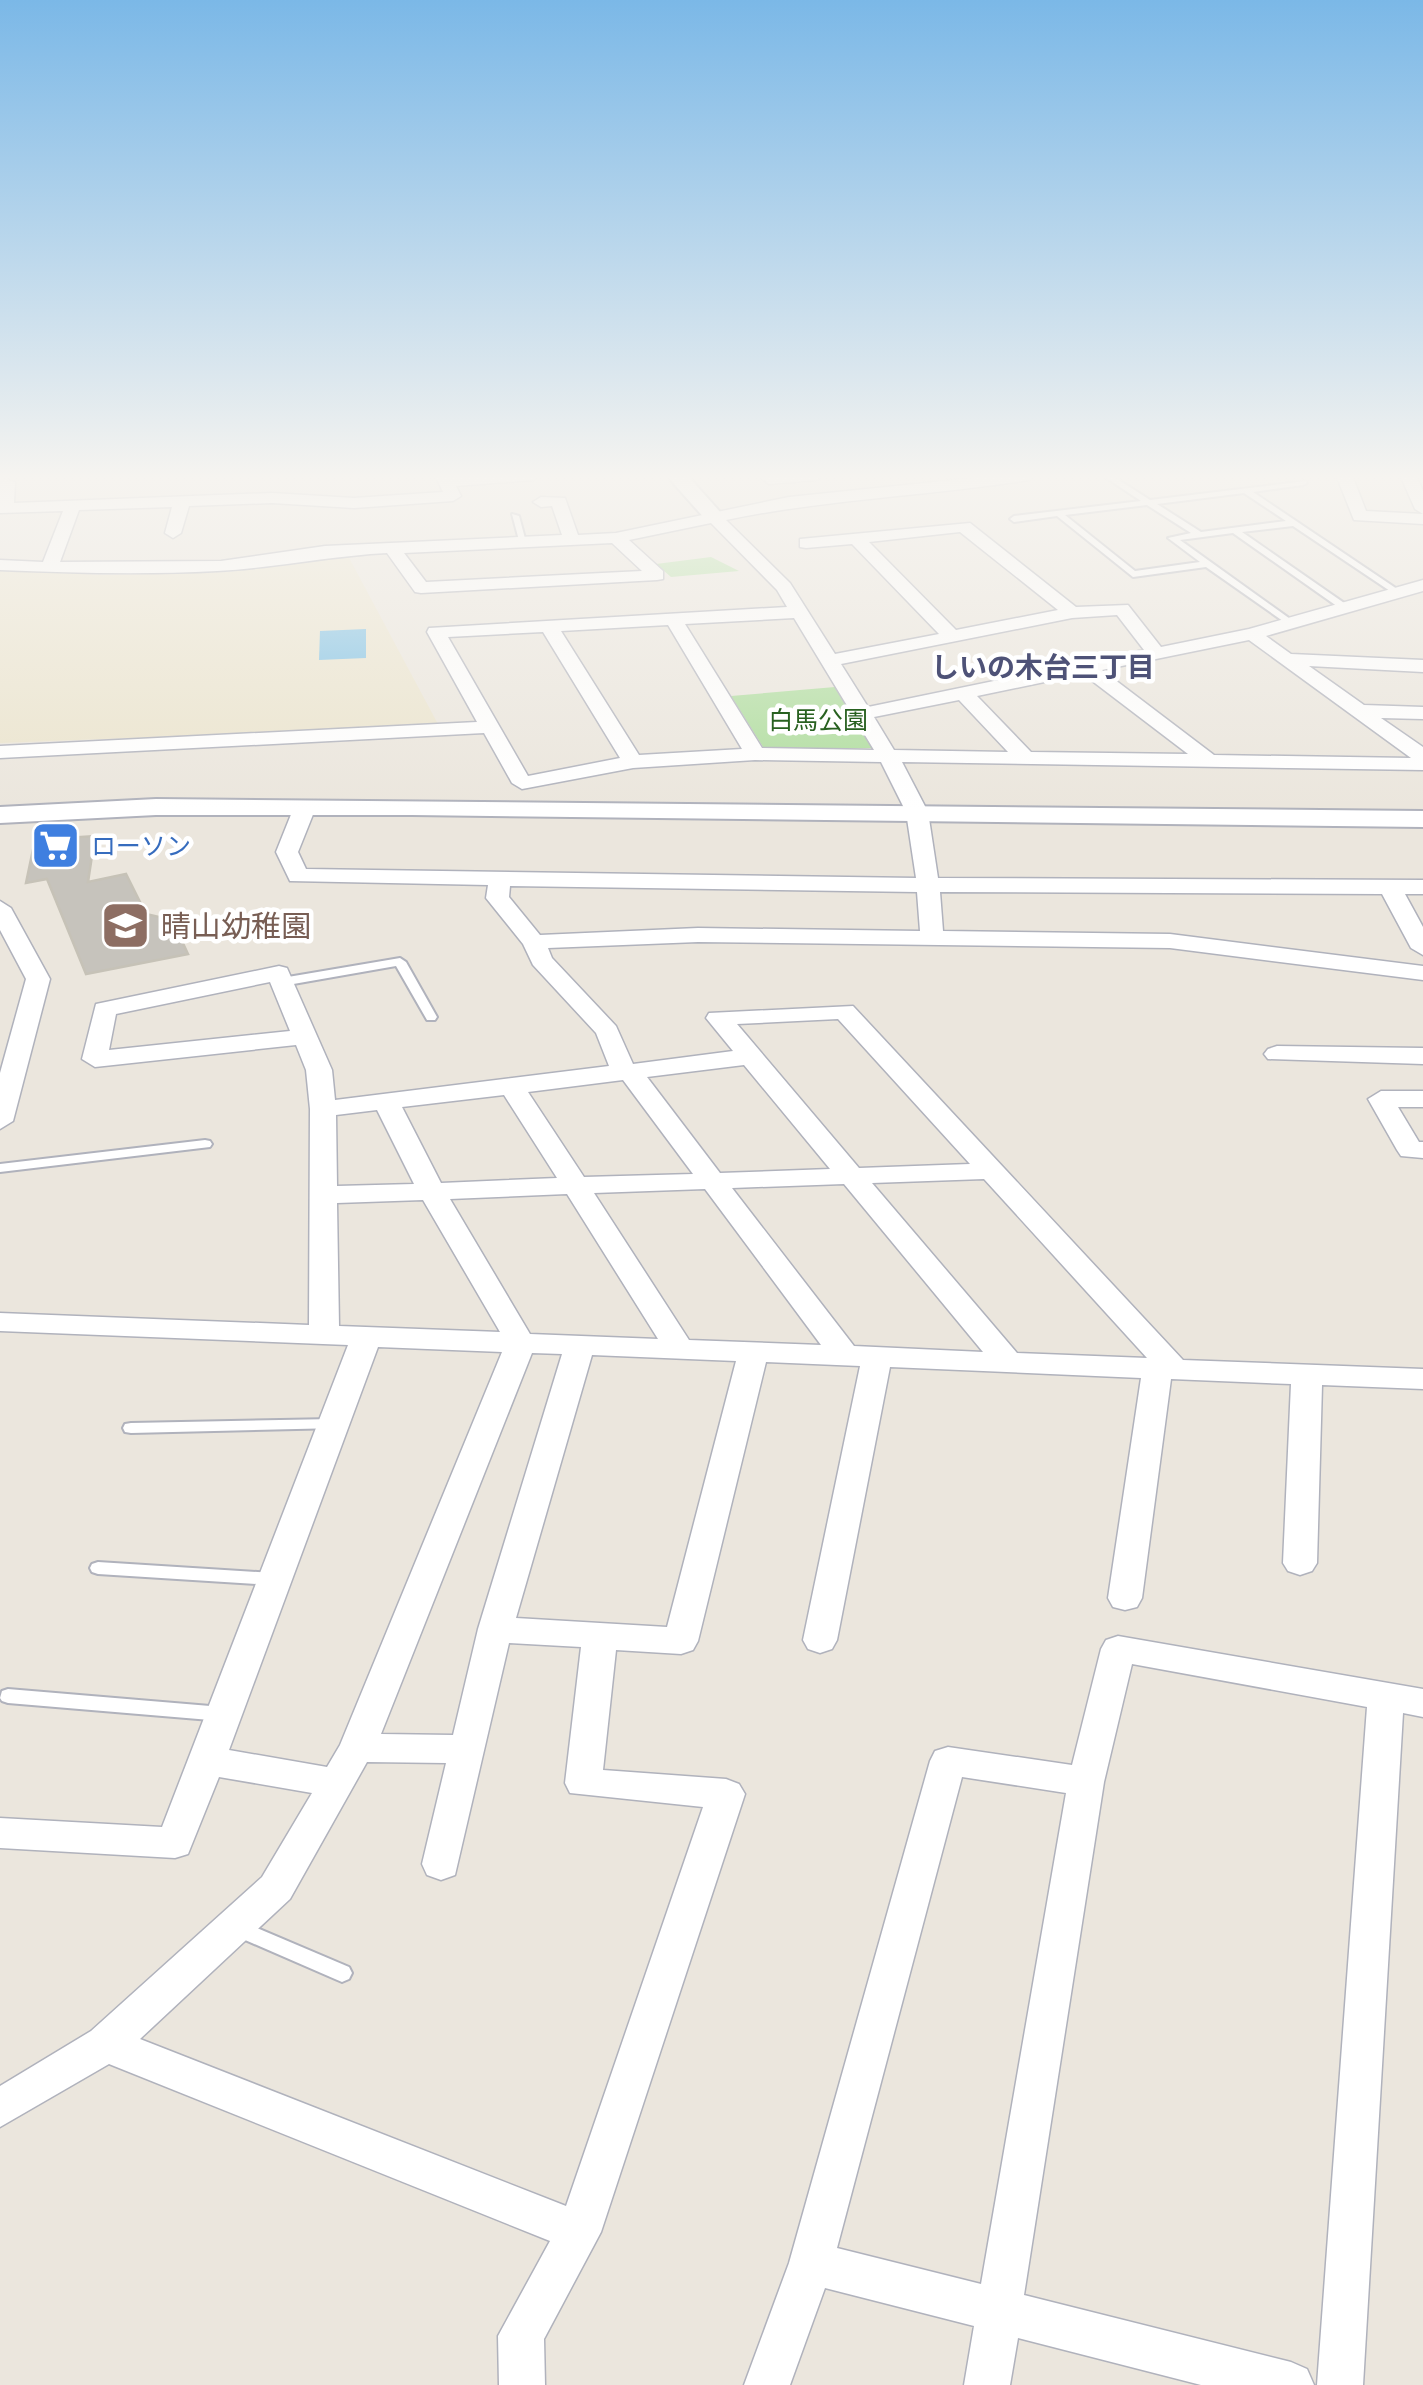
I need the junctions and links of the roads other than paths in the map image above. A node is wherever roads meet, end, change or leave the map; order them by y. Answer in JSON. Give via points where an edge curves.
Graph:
{"nodes":[{"id":1,"x":420,"y":586,"type":"edge"},
{"id":2,"x":454,"y":586,"type":"edge"},
{"id":3,"x":783,"y":586,"type":"edge"},
{"id":4,"x":903,"y":586,"type":"edge"},
{"id":5,"x":1040,"y":586,"type":"edge"},
{"id":6,"x":1239,"y":586,"type":"edge"},
{"id":7,"x":1314,"y":586,"type":"edge"},
{"id":8,"x":1389,"y":586,"type":"edge"},
{"id":9,"x":1417,"y":586,"type":"edge"},
{"id":10,"x":1396,"y":591,"type":"junction"},
{"id":11,"x":1344,"y":607,"type":"junction"},
{"id":12,"x":800,"y":612,"type":"junction"},
{"id":13,"x":1072,"y":612,"type":"junction"},
{"id":14,"x":674,"y":620,"type":"junction"},
{"id":15,"x":1290,"y":623,"type":"junction"},
{"id":16,"x":549,"y":626,"type":"junction"},
{"id":17,"x":1252,"y":634,"type":"junction"},
{"id":18,"x":953,"y":638,"type":"junction"},
{"id":19,"x":1156,"y":654,"type":"junction"},
{"id":20,"x":1287,"y":660,"type":"junction"},
{"id":21,"x":830,"y":661,"type":"junction"},
{"id":22,"x":1423,"y":666,"type":"edge"},
{"id":23,"x":1087,"y":668,"type":"junction"},
{"id":24,"x":963,"y":693,"type":"junction"},
{"id":25,"x":1360,"y":711,"type":"junction"},
{"id":26,"x":1423,"y":713,"type":"edge"},
{"id":27,"x":862,"y":714,"type":"junction"},
{"id":28,"x":488,"y":727,"type":"junction"},
{"id":29,"x":0,"y":752,"type":"edge"},
{"id":30,"x":755,"y":754,"type":"junction"},
{"id":31,"x":888,"y":756,"type":"junction"},
{"id":32,"x":1024,"y":757,"type":"junction"},
{"id":33,"x":1423,"y":760,"type":"edge"},
{"id":34,"x":633,"y":762,"type":"junction"},
{"id":35,"x":1212,"y":763,"type":"junction"},
{"id":36,"x":305,"y":807,"type":"junction"},
{"id":37,"x":917,"y":812,"type":"junction"},
{"id":38,"x":0,"y":815,"type":"edge"},
{"id":39,"x":1423,"y":819,"type":"edge"},
{"id":40,"x":500,"y":880,"type":"junction"},
{"id":41,"x":928,"y":885,"type":"junction"},
{"id":42,"x":1390,"y":887,"type":"junction"},
{"id":43,"x":1423,"y":887,"type":"edge"},
{"id":44,"x":0,"y":908,"type":"edge"},
{"id":45,"x":932,"y":937,"type":"junction"},
{"id":46,"x":534,"y":942,"type":"junction"},
{"id":47,"x":1423,"y":948,"type":"edge"},
{"id":48,"x":1423,"y":973,"type":"edge"},
{"id":49,"x":282,"y":982,"type":"junction"},
{"id":50,"x":431,"y":1018,"type":"dead end"},
{"id":51,"x":306,"y":1038,"type":"junction"},
{"id":52,"x":1277,"y":1054,"type":"dead end"},
{"id":53,"x":10,"y":1056,"type":"edge"},
{"id":54,"x":1423,"y":1056,"type":"edge"},
{"id":55,"x":750,"y":1057,"type":"junction"},
{"id":56,"x":626,"y":1072,"type":"junction"},
{"id":57,"x":511,"y":1085,"type":"junction"},
{"id":58,"x":385,"y":1100,"type":"junction"},
{"id":59,"x":1423,"y":1100,"type":"edge"},
{"id":60,"x":323,"y":1109,"type":"junction"},
{"id":61,"x":0,"y":1121,"type":"edge"},
{"id":62,"x":204,"y":1144,"type":"dead end"},
{"id":63,"x":1423,"y":1150,"type":"edge"},
{"id":64,"x":0,"y":1168,"type":"edge"},
{"id":65,"x":989,"y":1171,"type":"junction"},
{"id":66,"x":852,"y":1177,"type":"junction"},
{"id":67,"x":713,"y":1182,"type":"junction"},
{"id":68,"x":574,"y":1188,"type":"junction"},
{"id":69,"x":432,"y":1192,"type":"junction"},
{"id":70,"x":325,"y":1196,"type":"junction"},
{"id":71,"x":0,"y":1322,"type":"edge"},
{"id":72,"x":324,"y":1333,"type":"junction"},
{"id":73,"x":367,"y":1336,"type":"junction"},
{"id":74,"x":521,"y":1343,"type":"junction"},
{"id":75,"x":678,"y":1346,"type":"junction"},
{"id":76,"x":579,"y":1347,"type":"junction"},
{"id":77,"x":754,"y":1350,"type":"junction"},
{"id":78,"x":843,"y":1353,"type":"junction"},
{"id":79,"x":877,"y":1356,"type":"junction"},
{"id":80,"x":1010,"y":1364,"type":"junction"},
{"id":81,"x":1167,"y":1371,"type":"junction"},
{"id":82,"x":1307,"y":1375,"type":"junction"},
{"id":83,"x":1423,"y":1379,"type":"edge"},
{"id":84,"x":333,"y":1424,"type":"junction"},
{"id":85,"x":131,"y":1428,"type":"dead end"},
{"id":86,"x":1300,"y":1564,"type":"dead end"},
{"id":87,"x":98,"y":1568,"type":"dead end"},
{"id":88,"x":274,"y":1579,"type":"junction"},
{"id":89,"x":1125,"y":1598,"type":"dead end"},
{"id":90,"x":495,"y":1629,"type":"junction"},
{"id":91,"x":600,"y":1633,"type":"junction"},
{"id":92,"x":820,"y":1640,"type":"dead end"},
{"id":93,"x":8,"y":1696,"type":"dead end"},
{"id":94,"x":1404,"y":1700,"type":"edge"},
{"id":95,"x":223,"y":1714,"type":"junction"},
{"id":96,"x":357,"y":1748,"type":"junction"},
{"id":97,"x":466,"y":1750,"type":"junction"},
{"id":98,"x":206,"y":1760,"type":"junction"},
{"id":99,"x":1086,"y":1782,"type":"junction"},
{"id":100,"x":336,"y":1784,"type":"junction"},
{"id":101,"x":0,"y":1833,"type":"edge"},
{"id":102,"x":441,"y":1864,"type":"dead end"},
{"id":103,"x":235,"y":1927,"type":"junction"},
{"id":104,"x":342,"y":1973,"type":"dead end"},
{"id":105,"x":106,"y":2044,"type":"junction"},
{"id":106,"x":0,"y":2108,"type":"edge"},
{"id":107,"x":579,"y":2232,"type":"junction"},
{"id":108,"x":811,"y":2263,"type":"junction"},
{"id":109,"x":1002,"y":2312,"type":"junction"},
{"id":110,"x":522,"y":2385,"type":"edge"},
{"id":111,"x":767,"y":2385,"type":"edge"},
{"id":112,"x":986,"y":2385,"type":"edge"},
{"id":113,"x":1290,"y":2385,"type":"edge"},
{"id":114,"x":1340,"y":2385,"type":"edge"}],
"edges":[{"from":1,"to":2,"type":"street"},
{"from":3,"to":12,"type":"street"},
{"from":4,"to":18,"type":"street"},
{"from":5,"to":13,"type":"street"},
{"from":6,"to":15,"type":"lane"},
{"from":7,"to":11,"type":"lane"},
{"from":8,"to":10,"type":"lane"},
{"from":9,"to":10,"type":"street"},
{"from":10,"to":11,"type":"street"},
{"from":11,"to":15,"type":"street"},
{"from":12,"to":14,"type":"street"},
{"from":12,"to":21,"type":"street"},
{"from":13,"to":18,"type":"street"},
{"from":13,"to":19,"type":"street","via":[[1122,609]]},
{"from":14,"to":16,"type":"street"},
{"from":14,"to":30,"type":"street"},
{"from":15,"to":17,"type":"street"},
{"from":16,"to":28,"type":"street","via":[[436,632]]},
{"from":16,"to":34,"type":"street"},
{"from":17,"to":19,"type":"street"},
{"from":17,"to":20,"type":"street"},
{"from":18,"to":21,"type":"street"},
{"from":19,"to":23,"type":"street"},
{"from":20,"to":22,"type":"street"},
{"from":20,"to":25,"type":"street"},
{"from":21,"to":27,"type":"street"},
{"from":23,"to":24,"type":"street"},
{"from":23,"to":35,"type":"street"},
{"from":24,"to":27,"type":"street"},
{"from":24,"to":32,"type":"street"},
{"from":25,"to":26,"type":"street"},
{"from":25,"to":33,"type":"street"},
{"from":27,"to":31,"type":"street"},
{"from":28,"to":29,"type":"street"},
{"from":28,"to":34,"type":"street","via":[[522,783]]},
{"from":30,"to":31,"type":"street"},
{"from":30,"to":34,"type":"street"},
{"from":31,"to":32,"type":"street"},
{"from":31,"to":37,"type":"street"},
{"from":32,"to":35,"type":"street"},
{"from":33,"to":35,"type":"street"},
{"from":36,"to":37,"type":"street"},
{"from":36,"to":38,"type":"street"},
{"from":36,"to":40,"type":"street","via":[[286,852],[298,876]]},
{"from":37,"to":39,"type":"street"},
{"from":37,"to":41,"type":"street"},
{"from":40,"to":41,"type":"street"},
{"from":40,"to":46,"type":"street","via":[[496,898]]},
{"from":41,"to":42,"type":"street"},
{"from":41,"to":45,"type":"street"},
{"from":42,"to":43,"type":"street"},
{"from":42,"to":47,"type":"street"},
{"from":44,"to":53,"type":"street","via":[[38,979]]},
{"from":45,"to":46,"type":"street"},
{"from":45,"to":48,"type":"street","via":[[1170,941]]},
{"from":46,"to":56,"type":"street","via":[[541,960],[607,1030]]},
{"from":49,"to":50,"type":"lane","via":[[400,962]]},
{"from":49,"to":51,"type":"street"},
{"from":49,"to":51,"type":"street","via":[[279,973],[105,1009],[95,1059]]},
{"from":51,"to":60,"type":"street"},
{"from":52,"to":54,"type":"street"},
{"from":53,"to":61,"type":"street"},
{"from":55,"to":56,"type":"street"},
{"from":55,"to":65,"type":"street","via":[[718,1018],[844,1012]]},
{"from":55,"to":66,"type":"street"},
{"from":56,"to":57,"type":"street"},
{"from":56,"to":67,"type":"street"},
{"from":57,"to":58,"type":"street"},
{"from":57,"to":68,"type":"street"},
{"from":58,"to":60,"type":"street"},
{"from":58,"to":69,"type":"street"},
{"from":59,"to":63,"type":"street","via":[[1381,1099],[1410,1150]]},
{"from":60,"to":70,"type":"street"},
{"from":62,"to":64,"type":"lane"},
{"from":65,"to":66,"type":"street"},
{"from":65,"to":81,"type":"street"},
{"from":66,"to":67,"type":"street"},
{"from":66,"to":80,"type":"street"},
{"from":67,"to":68,"type":"street"},
{"from":67,"to":78,"type":"street"},
{"from":68,"to":69,"type":"street"},
{"from":68,"to":75,"type":"street"},
{"from":69,"to":70,"type":"street"},
{"from":69,"to":74,"type":"street"},
{"from":70,"to":72,"type":"street"},
{"from":71,"to":72,"type":"street"},
{"from":72,"to":73,"type":"street"},
{"from":73,"to":74,"type":"street"},
{"from":73,"to":84,"type":"street"},
{"from":74,"to":76,"type":"street"},
{"from":74,"to":96,"type":"street"},
{"from":75,"to":76,"type":"street"},
{"from":75,"to":77,"type":"street"},
{"from":76,"to":90,"type":"street"},
{"from":77,"to":78,"type":"street"},
{"from":77,"to":91,"type":"street","via":[[681,1641]]},
{"from":78,"to":79,"type":"street"},
{"from":79,"to":80,"type":"street"},
{"from":79,"to":92,"type":"street"},
{"from":80,"to":81,"type":"street"},
{"from":81,"to":82,"type":"street"},
{"from":81,"to":89,"type":"street"},
{"from":82,"to":83,"type":"street"},
{"from":82,"to":86,"type":"street"},
{"from":84,"to":85,"type":"lane"},
{"from":84,"to":88,"type":"street"},
{"from":87,"to":88,"type":"lane"},
{"from":88,"to":95,"type":"street"},
{"from":90,"to":91,"type":"street"},
{"from":90,"to":97,"type":"street"},
{"from":91,"to":107,"type":"street","via":[[583,1783],[726,1794]]},
{"from":93,"to":95,"type":"lane"},
{"from":94,"to":99,"type":"street","via":[[1118,1649]]},
{"from":94,"to":114,"type":"street"},
{"from":95,"to":98,"type":"street"},
{"from":96,"to":97,"type":"street"},
{"from":96,"to":100,"type":"street"},
{"from":97,"to":102,"type":"street"},
{"from":98,"to":100,"type":"street"},
{"from":98,"to":101,"type":"street","via":[[175,1843]]},
{"from":99,"to":108,"type":"street","via":[[948,1762]]},
{"from":99,"to":109,"type":"street"},
{"from":100,"to":103,"type":"street","via":[[276,1888]]},
{"from":103,"to":104,"type":"lane"},
{"from":103,"to":105,"type":"street"},
{"from":105,"to":106,"type":"street"},
{"from":105,"to":107,"type":"street"},
{"from":107,"to":110,"type":"street","via":[[520,2336]]},
{"from":108,"to":109,"type":"street"},
{"from":108,"to":111,"type":"street"},
{"from":109,"to":112,"type":"street"},
{"from":109,"to":113,"type":"street"}]}
